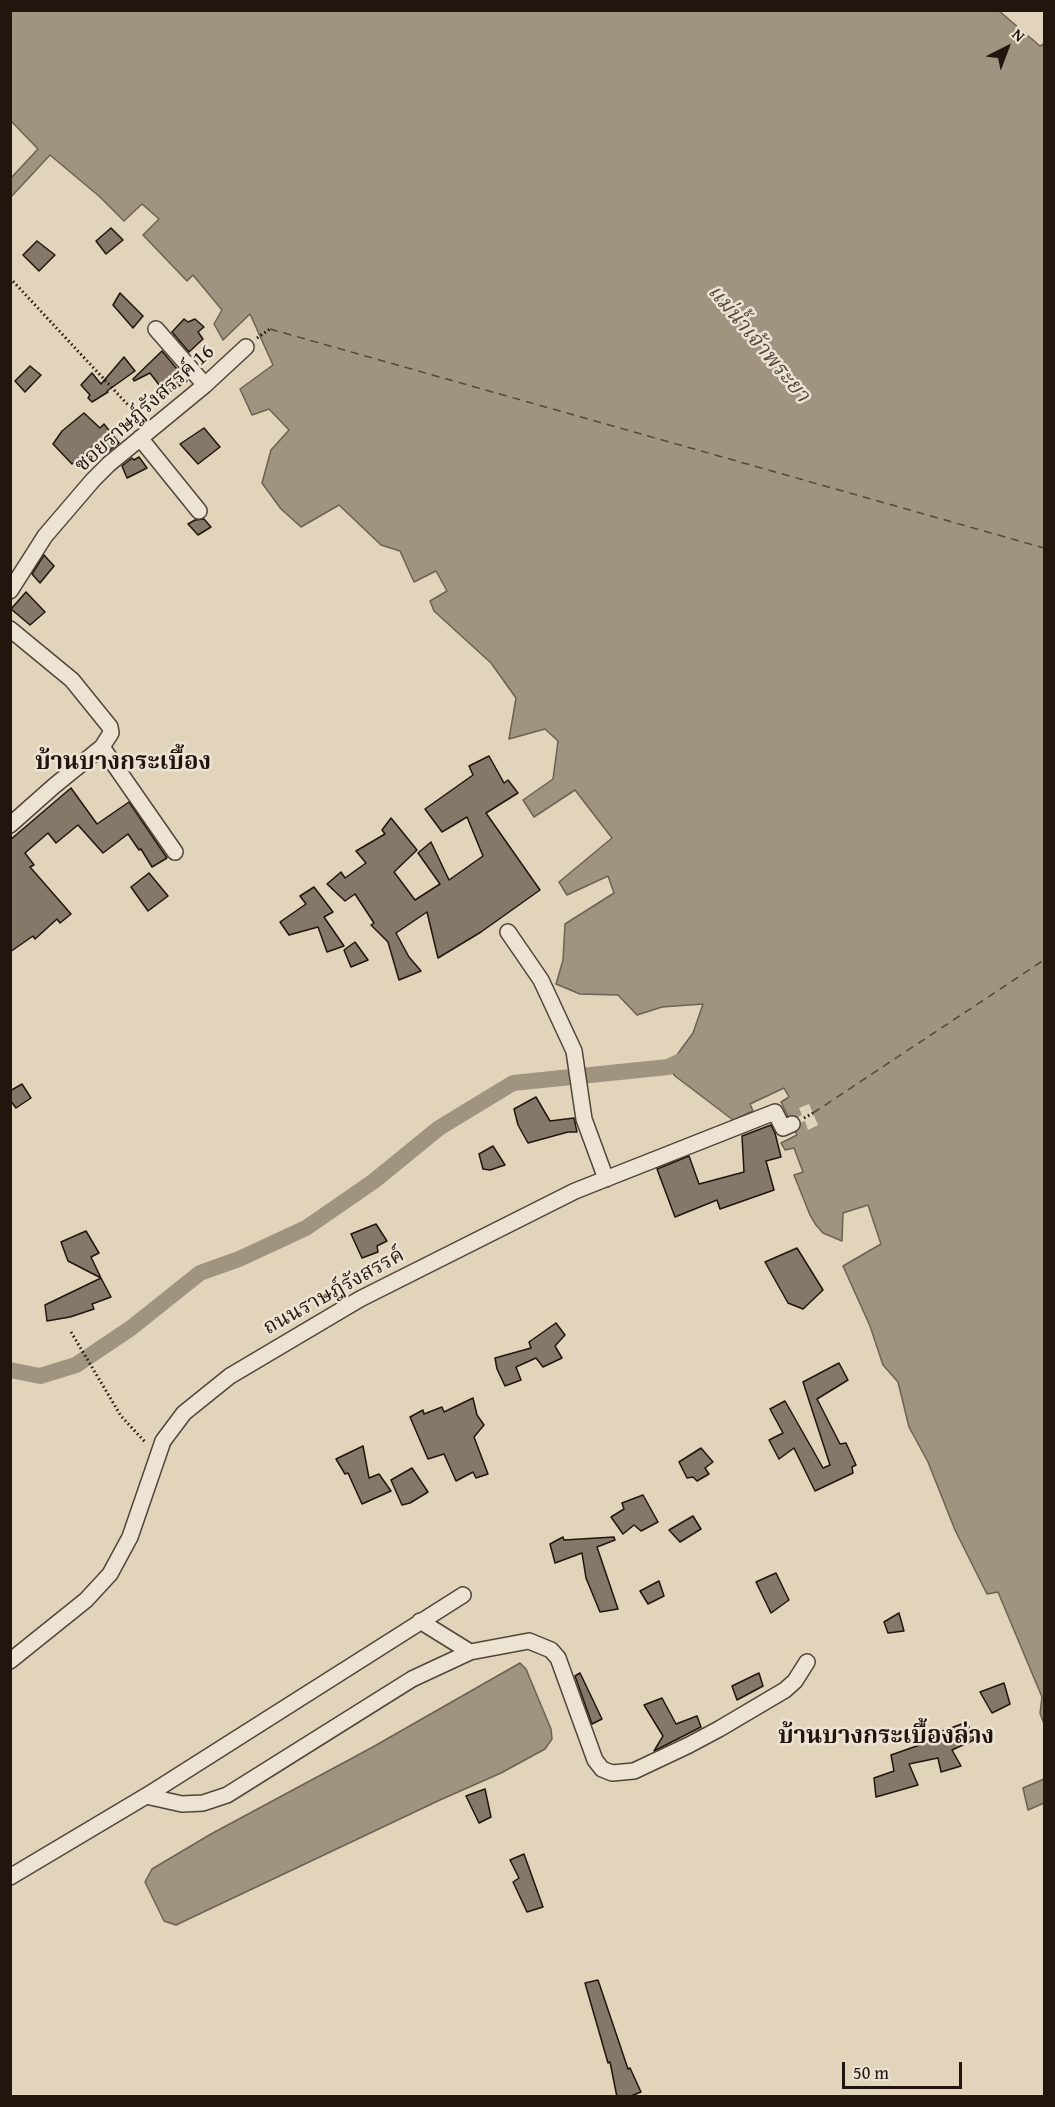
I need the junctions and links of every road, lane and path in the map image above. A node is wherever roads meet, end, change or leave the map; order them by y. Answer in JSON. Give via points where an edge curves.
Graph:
{"nodes":[{"id":1,"x":10,"y":278,"type":"edge"},
{"id":2,"x":156,"y":329,"type":"dead end"},
{"id":3,"x":246,"y":347,"type":"dead end"},
{"id":4,"x":205,"y":385,"type":"junction"},
{"id":5,"x":146,"y":434,"type":"junction"},
{"id":6,"x":199,"y":511,"type":"dead end"},
{"id":7,"x":10,"y":591,"type":"edge"},
{"id":8,"x":10,"y":629,"type":"edge"},
{"id":9,"x":102,"y":747,"type":"junction"},
{"id":10,"x":10,"y":825,"type":"edge"},
{"id":11,"x":175,"y":852,"type":"dead end"},
{"id":12,"x":508,"y":932,"type":"dead end"},
{"id":13,"x":792,"y":1124,"type":"dead end"},
{"id":14,"x":606,"y":1179,"type":"junction"},
{"id":15,"x":71,"y":1332,"type":"dead end"},
{"id":16,"x":157,"y":1455,"type":"junction"},
{"id":17,"x":463,"y":1595,"type":"dead end"},
{"id":18,"x":420,"y":1621,"type":"junction"},
{"id":19,"x":470,"y":1652,"type":"junction"},
{"id":20,"x":10,"y":1661,"type":"edge"},
{"id":21,"x":807,"y":1662,"type":"dead end"},
{"id":22,"x":146,"y":1796,"type":"junction"},
{"id":23,"x":10,"y":1878,"type":"edge"}],
"edges":[{"from":1,"to":5,"type":"path"},
{"from":2,"to":4,"type":"street"},
{"from":3,"to":4,"type":"street","name":"ซอยราษฎ์รังสรรค์ 16"},
{"from":4,"to":5,"type":"street","name":"ซอยราษฎ์รังสรรค์ 16"},
{"from":5,"to":6,"type":"street"},
{"from":5,"to":7,"type":"street","name":"ซอยราษฎ์รังสรรค์ 16","via":[[109,464],[57,521]]},
{"from":8,"to":9,"type":"street","via":[[72,680],[111,727]]},
{"from":9,"to":10,"type":"street"},
{"from":9,"to":11,"type":"street"},
{"from":12,"to":14,"type":"street","via":[[541,980],[574,1051],[584,1119]]},
{"from":13,"to":14,"type":"street","name":"ถนนราษฎ์รังสรรค์","via":[[783,1128],[775,1112]]},
{"from":14,"to":16,"type":"street","name":"ถนนราษฎ์รังสรรค์","via":[[525,1215],[360,1299],[230,1376],[184,1413]]},
{"from":15,"to":16,"type":"path","via":[[121,1416]]},
{"from":16,"to":20,"type":"street","name":"ถนนราษฎ์รังสรรค์","via":[[130,1537],[110,1574],[86,1600]]},
{"from":17,"to":18,"type":"street"},
{"from":18,"to":19,"type":"street"},
{"from":18,"to":22,"type":"street"},
{"from":19,"to":21,"type":"street","via":[[530,1641],[551,1650],[558,1658],[595,1760],[612,1773],[634,1771],[719,1729],[785,1690]]},
{"from":19,"to":22,"type":"street","via":[[412,1679],[227,1795],[203,1803],[182,1804]]},
{"from":22,"to":23,"type":"street"}]}
